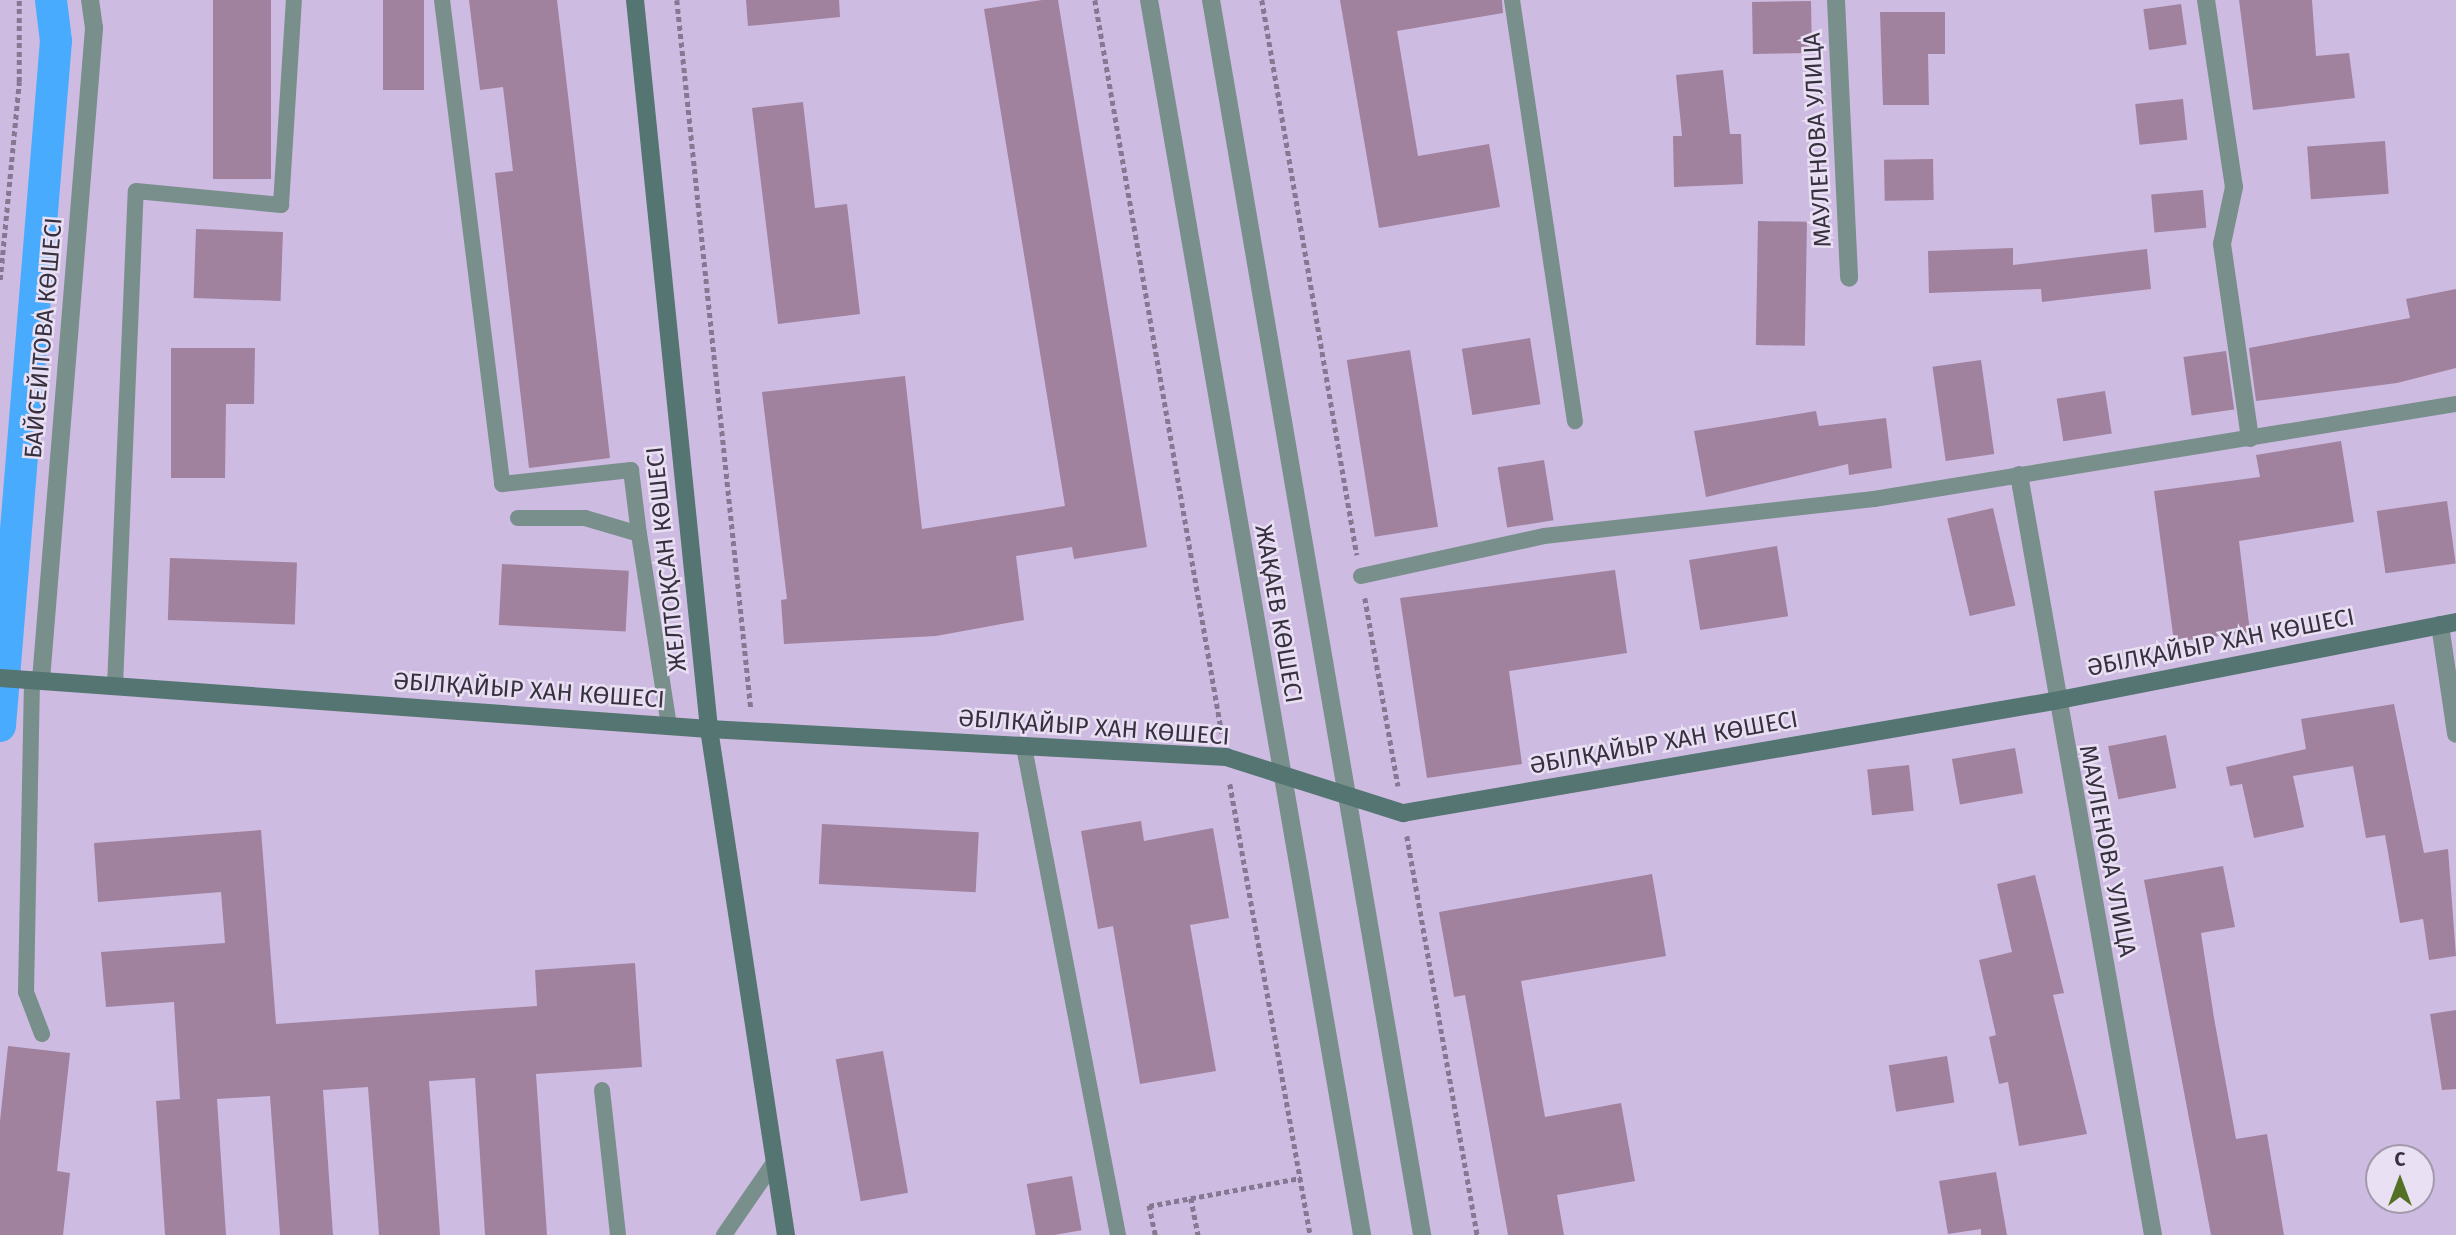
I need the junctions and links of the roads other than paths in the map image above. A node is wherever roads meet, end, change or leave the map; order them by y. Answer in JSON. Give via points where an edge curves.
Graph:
{"nodes":[{"id":1,"x":90,"y":0,"type":"edge"},
{"id":2,"x":293,"y":0,"type":"edge"},
{"id":3,"x":442,"y":0,"type":"edge"},
{"id":4,"x":635,"y":0,"type":"edge"},
{"id":5,"x":1149,"y":0,"type":"edge"},
{"id":6,"x":1211,"y":0,"type":"edge"},
{"id":7,"x":1512,"y":0,"type":"edge"},
{"id":8,"x":1836,"y":0,"type":"edge"},
{"id":9,"x":2206,"y":0,"type":"edge"},
{"id":10,"x":1849,"y":278,"type":"dead end"},
{"id":11,"x":2456,"y":404,"type":"edge"},
{"id":12,"x":1574,"y":421,"type":"dead end"},
{"id":13,"x":2250,"y":438,"type":"junction"},
{"id":14,"x":2019,"y":475,"type":"junction"},
{"id":15,"x":517,"y":518,"type":"dead end"},
{"id":16,"x":639,"y":534,"type":"junction"},
{"id":17,"x":1361,"y":576,"type":"road end"},
{"id":18,"x":2448,"y":624,"type":"edge"},
{"id":19,"x":0,"y":678,"type":"edge"},
{"id":20,"x":36,"y":680,"type":"junction"},
{"id":21,"x":115,"y":686,"type":"junction"},
{"id":22,"x":2054,"y":701,"type":"junction"},
{"id":23,"x":670,"y":726,"type":"junction"},
{"id":24,"x":709,"y":729,"type":"junction"},
{"id":25,"x":2456,"y":734,"type":"edge"},
{"id":26,"x":1024,"y":747,"type":"junction"},
{"id":27,"x":1282,"y":775,"type":"junction"},
{"id":28,"x":1348,"y":796,"type":"junction"},
{"id":29,"x":42,"y":1034,"type":"dead end"},
{"id":30,"x":602,"y":1090,"type":"dead end"},
{"id":31,"x":775,"y":1161,"type":"junction"},
{"id":32,"x":618,"y":1235,"type":"edge"},
{"id":33,"x":724,"y":1235,"type":"edge"},
{"id":34,"x":786,"y":1235,"type":"edge"},
{"id":35,"x":1118,"y":1235,"type":"edge"},
{"id":36,"x":1362,"y":1235,"type":"edge"},
{"id":37,"x":1422,"y":1235,"type":"edge"},
{"id":38,"x":2153,"y":1235,"type":"edge"}],
"edges":[{"from":1,"to":20,"type":"street","name":"БАЙСЕЙІТОВА КӨШЕСІ","via":[[94,28]]},
{"from":2,"to":21,"type":"lane","via":[[281,205],[136,191]]},
{"from":3,"to":16,"type":"lane","via":[[502,484],[631,470]]},
{"from":4,"to":24,"type":"street","name":"ЖЕЛТОҚСАН КӨШЕСІ"},
{"from":5,"to":27,"type":"street","name":"ЖАҚАЕВ КӨШЕСІ"},
{"from":6,"to":28,"type":"street","name":"ЖАҚАЕВ КӨШЕСІ"},
{"from":7,"to":12,"type":"lane"},
{"from":8,"to":10,"type":"street","name":"МАУЛЕНОВА УЛИЦА"},
{"from":9,"to":13,"type":"street","via":[[2234,187],[2222,244]]},
{"from":11,"to":13,"type":"lane"},
{"from":13,"to":14,"type":"lane"},
{"from":14,"to":17,"type":"lane","via":[[1874,499],[1544,536]]},
{"from":14,"to":22,"type":"street","name":"МАУЛЕНОВА УЛИЦА","via":[[2051,645]]},
{"from":15,"to":16,"type":"lane","via":[[585,518]]},
{"from":16,"to":23,"type":"lane"},
{"from":18,"to":22,"type":"street","name":"ӘБІЛҚАЙЫР ХАН КӨШЕСІ"},
{"from":18,"to":25,"type":"street"},
{"from":19,"to":20,"type":"street","name":"ӘБІЛҚАЙЫР ХАН КӨШЕСІ"},
{"from":20,"to":21,"type":"street","name":"ӘБІЛҚАЙЫР ХАН КӨШЕСІ"},
{"from":20,"to":29,"type":"lane","via":[[26,992]]},
{"from":21,"to":23,"type":"street","name":"ӘБІЛҚАЙЫР ХАН КӨШЕСІ"},
{"from":22,"to":28,"type":"street","name":"ӘБІЛҚАЙЫР ХАН КӨШЕСІ","via":[[1403,813]]},
{"from":22,"to":38,"type":"street","name":"МАУЛЕНОВА УЛИЦА"},
{"from":23,"to":24,"type":"street","name":"ӘБІЛҚАЙЫР ХАН КӨШЕСІ"},
{"from":24,"to":26,"type":"street","name":"ӘБІЛҚАЙЫР ХАН КӨШЕСІ"},
{"from":24,"to":31,"type":"street","name":"ЖЕЛТОҚСАН КӨШЕСІ"},
{"from":26,"to":27,"type":"street","name":"ӘБІЛҚАЙЫР ХАН КӨШЕСІ","via":[[1226,757]]},
{"from":26,"to":35,"type":"lane"},
{"from":27,"to":28,"type":"street","name":"ӘБІЛҚАЙЫР ХАН КӨШЕСІ"},
{"from":27,"to":36,"type":"street","name":"ЖАҚАЕВ КӨШЕСІ"},
{"from":28,"to":37,"type":"street","name":"ЖАҚАЕВ КӨШЕСІ"},
{"from":30,"to":32,"type":"lane"},
{"from":31,"to":33,"type":"lane"},
{"from":31,"to":34,"type":"street","name":"ЖЕЛТОҚСАН КӨШЕСІ"}]}
